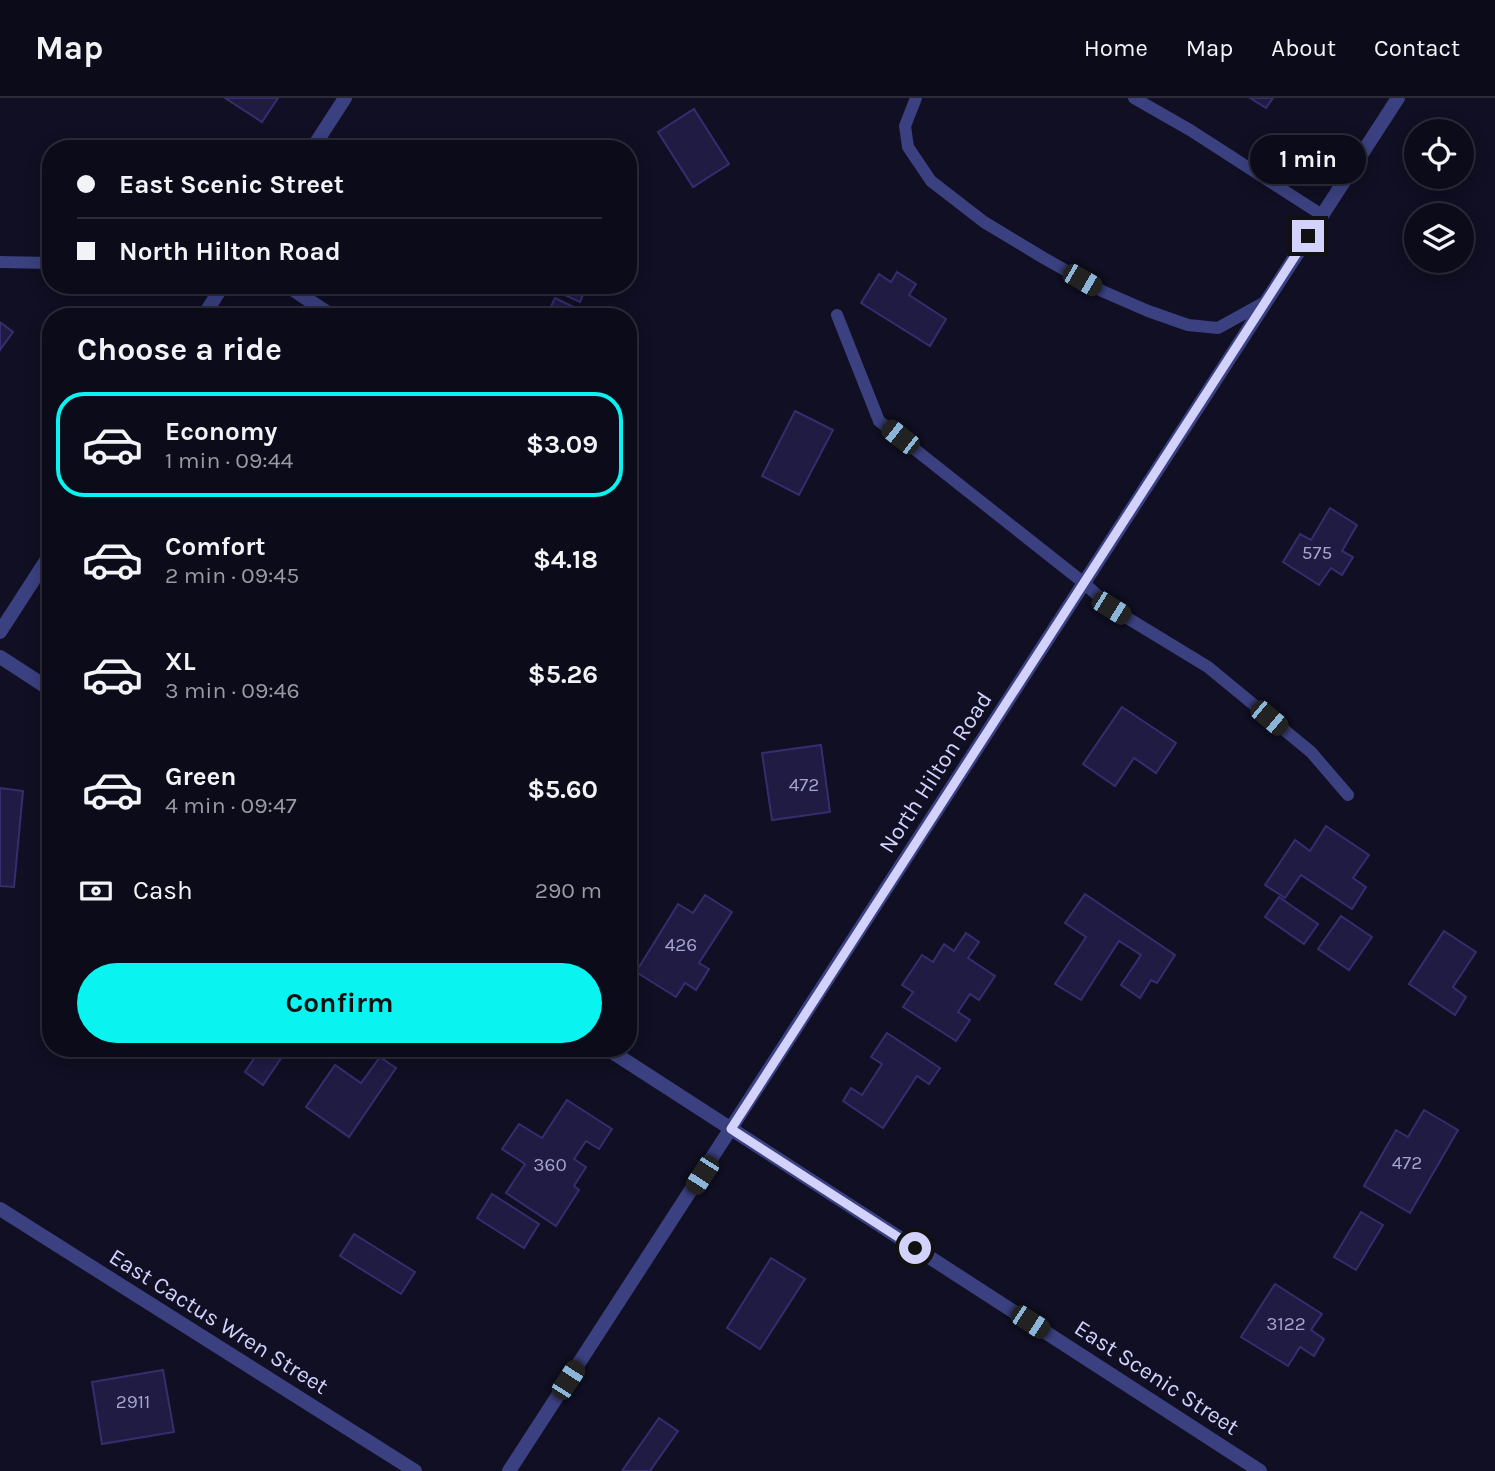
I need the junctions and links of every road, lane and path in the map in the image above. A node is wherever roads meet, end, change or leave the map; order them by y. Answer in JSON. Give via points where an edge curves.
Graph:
{"nodes":[{"id":1,"x":345,"y":98,"type":"edge"},
{"id":2,"x":916,"y":98,"type":"edge"},
{"id":3,"x":1134,"y":98,"type":"edge"},
{"id":4,"x":1398,"y":98,"type":"edge"},
{"id":5,"x":318,"y":140,"type":"edge"},
{"id":6,"x":1322,"y":215,"type":"junction"},
{"id":7,"x":0,"y":262,"type":"edge"},
{"id":8,"x":42,"y":263,"type":"edge"},
{"id":9,"x":300,"y":294,"type":"edge"},
{"id":10,"x":1266,"y":302,"type":"junction"},
{"id":11,"x":320,"y":308,"type":"edge"},
{"id":12,"x":837,"y":315,"type":"dead end"},
{"id":13,"x":42,"y":567,"type":"edge"},
{"id":14,"x":1084,"y":583,"type":"junction"},
{"id":15,"x":0,"y":632,"type":"edge"},
{"id":16,"x":0,"y":657,"type":"edge"},
{"id":17,"x":42,"y":684,"type":"edge"},
{"id":18,"x":1348,"y":795,"type":"dead end"},
{"id":19,"x":620,"y":1057,"type":"edge"},
{"id":20,"x":731,"y":1129,"type":"junction"},
{"id":21,"x":0,"y":1209,"type":"edge"},
{"id":22,"x":415,"y":1471,"type":"edge"},
{"id":23,"x":509,"y":1471,"type":"edge"},
{"id":24,"x":1260,"y":1471,"type":"edge"}],
"edges":[{"from":1,"to":5,"type":"street"},
{"from":2,"to":10,"type":"lane","via":[[905,126],[908,147],[931,181],[984,222],[1042,257],[1102,291],[1188,324],[1218,328]]},
{"from":3,"to":6,"type":"lane"},
{"from":4,"to":6,"type":"street","name":"North Hilton Road"},
{"from":6,"to":10,"type":"street","name":"North Hilton Road"},
{"from":7,"to":8,"type":"lane"},
{"from":9,"to":11,"type":"street"},
{"from":10,"to":14,"type":"street","name":"North Hilton Road"},
{"from":12,"to":14,"type":"lane","via":[[879,421]]},
{"from":13,"to":15,"type":"street"},
{"from":14,"to":18,"type":"lane","via":[[1111,608],[1208,667],[1311,752]]},
{"from":14,"to":20,"type":"street","name":"North Hilton Road"},
{"from":16,"to":17,"type":"street"},
{"from":19,"to":20,"type":"street","name":"East Scenic Street"},
{"from":20,"to":23,"type":"street","name":"North Hilton Road"},
{"from":20,"to":24,"type":"street","name":"East Scenic Street"},
{"from":21,"to":22,"type":"street","name":"East Cactus Wren Street"}]}
